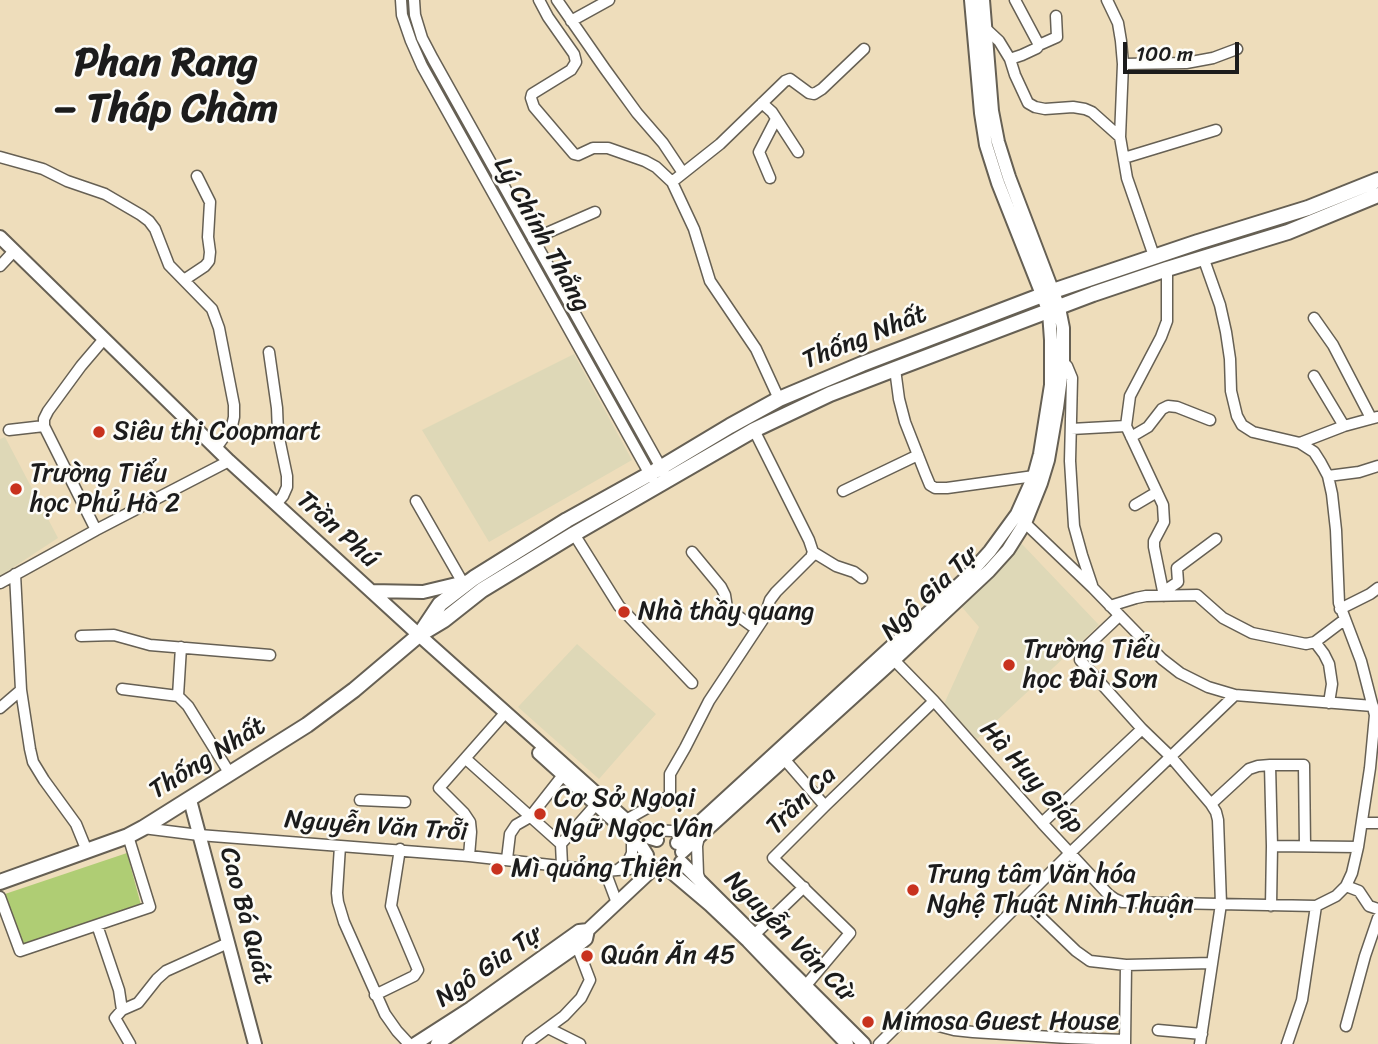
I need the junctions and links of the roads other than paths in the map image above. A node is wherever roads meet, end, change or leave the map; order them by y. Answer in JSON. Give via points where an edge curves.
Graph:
{"nodes":[{"id":1,"x":401,"y":0,"type":"edge"},
{"id":2,"x":414,"y":0,"type":"edge"},
{"id":3,"x":539,"y":0,"type":"edge"},
{"id":4,"x":557,"y":0,"type":"edge"},
{"id":5,"x":609,"y":0,"type":"edge"},
{"id":6,"x":971,"y":0,"type":"edge"},
{"id":7,"x":983,"y":0,"type":"edge"},
{"id":8,"x":1016,"y":0,"type":"edge"},
{"id":9,"x":1107,"y":0,"type":"edge"},
{"id":10,"x":1056,"y":16,"type":"dead end"},
{"id":11,"x":571,"y":21,"type":"junction"},
{"id":12,"x":985,"y":28,"type":"junction"},
{"id":13,"x":422,"y":38,"type":"junction"},
{"id":14,"x":411,"y":41,"type":"junction"},
{"id":15,"x":1039,"y":45,"type":"junction"},
{"id":16,"x":864,"y":49,"type":"dead end"},
{"id":17,"x":1237,"y":49,"type":"dead end"},
{"id":18,"x":1010,"y":59,"type":"junction"},
{"id":19,"x":1123,"y":64,"type":"junction"},
{"id":20,"x":762,"y":103,"type":"junction"},
{"id":21,"x":776,"y":119,"type":"junction"},
{"id":22,"x":1216,"y":130,"type":"dead end"},
{"id":23,"x":1121,"y":137,"type":"junction"},
{"id":24,"x":797,"y":152,"type":"dead end"},
{"id":25,"x":0,"y":157,"type":"edge"},
{"id":26,"x":1124,"y":158,"type":"junction"},
{"id":27,"x":684,"y":173,"type":"junction"},
{"id":28,"x":197,"y":176,"type":"dead end"},
{"id":29,"x":770,"y":178,"type":"dead end"},
{"id":30,"x":672,"y":182,"type":"junction"},
{"id":31,"x":1375,"y":189,"type":"edge"},
{"id":32,"x":595,"y":212,"type":"dead end"},
{"id":33,"x":0,"y":237,"type":"edge"},
{"id":34,"x":533,"y":239,"type":"junction"},
{"id":35,"x":1198,"y":242,"type":"junction"},
{"id":36,"x":6,"y":256,"type":"edge"},
{"id":37,"x":1154,"y":256,"type":"junction"},
{"id":38,"x":1203,"y":257,"type":"junction"},
{"id":39,"x":1167,"y":269,"type":"junction"},
{"id":40,"x":184,"y":280,"type":"junction"},
{"id":41,"x":1048,"y":293,"type":"junction"},
{"id":42,"x":1054,"y":310,"type":"junction"},
{"id":43,"x":1314,"y":318,"type":"dead end"},
{"id":44,"x":582,"y":325,"type":"junction"},
{"id":45,"x":570,"y":331,"type":"junction"},
{"id":46,"x":101,"y":342,"type":"junction"},
{"id":47,"x":270,"y":352,"type":"dead end"},
{"id":48,"x":1063,"y":362,"type":"junction"},
{"id":49,"x":862,"y":364,"type":"junction"},
{"id":50,"x":895,"y":369,"type":"junction"},
{"id":51,"x":1314,"y":376,"type":"dead end"},
{"id":52,"x":867,"y":379,"type":"junction"},
{"id":53,"x":779,"y":400,"type":"junction"},
{"id":54,"x":747,"y":416,"type":"junction"},
{"id":55,"x":1375,"y":417,"type":"edge"},
{"id":56,"x":1210,"y":420,"type":"dead end"},
{"id":57,"x":44,"y":426,"type":"junction"},
{"id":58,"x":1344,"y":426,"type":"junction"},
{"id":59,"x":1071,"y":429,"type":"junction"},
{"id":60,"x":9,"y":430,"type":"dead end"},
{"id":61,"x":754,"y":430,"type":"junction"},
{"id":62,"x":1129,"y":431,"type":"junction"},
{"id":63,"x":1300,"y":443,"type":"junction"},
{"id":64,"x":216,"y":449,"type":"junction"},
{"id":65,"x":918,"y":455,"type":"junction"},
{"id":66,"x":225,"y":463,"type":"junction"},
{"id":67,"x":1378,"y":466,"type":"edge"},
{"id":68,"x":1034,"y":475,"type":"junction"},
{"id":69,"x":1328,"y":476,"type":"junction"},
{"id":70,"x":659,"y":477,"type":"junction"},
{"id":71,"x":843,"y":491,"type":"dead end"},
{"id":72,"x":1157,"y":492,"type":"junction"},
{"id":73,"x":416,"y":501,"type":"dead end"},
{"id":74,"x":276,"y":504,"type":"junction"},
{"id":75,"x":1135,"y":505,"type":"dead end"},
{"id":76,"x":1021,"y":518,"type":"junction"},
{"id":77,"x":567,"y":520,"type":"junction"},
{"id":78,"x":96,"y":530,"type":"junction"},
{"id":79,"x":574,"y":534,"type":"junction"},
{"id":80,"x":1216,"y":539,"type":"dead end"},
{"id":81,"x":692,"y":552,"type":"dead end"},
{"id":82,"x":813,"y":552,"type":"junction"},
{"id":83,"x":15,"y":574,"type":"junction"},
{"id":84,"x":862,"y":578,"type":"dead end"},
{"id":85,"x":0,"y":583,"type":"edge"},
{"id":86,"x":472,"y":583,"type":"junction"},
{"id":87,"x":1093,"y":588,"type":"junction"},
{"id":88,"x":1378,"y":588,"type":"edge"},
{"id":89,"x":371,"y":591,"type":"junction"},
{"id":90,"x":1164,"y":594,"type":"junction"},
{"id":91,"x":1110,"y":606,"type":"junction"},
{"id":92,"x":1340,"y":609,"type":"junction"},
{"id":93,"x":1119,"y":615,"type":"junction"},
{"id":94,"x":1344,"y":620,"type":"junction"},
{"id":95,"x":756,"y":629,"type":"junction"},
{"id":96,"x":81,"y":636,"type":"dead end"},
{"id":97,"x":417,"y":637,"type":"junction"},
{"id":98,"x":1315,"y":642,"type":"junction"},
{"id":99,"x":181,"y":647,"type":"junction"},
{"id":100,"x":270,"y":655,"type":"dead end"},
{"id":101,"x":890,"y":655,"type":"junction"},
{"id":102,"x":1373,"y":682,"type":"edge"},
{"id":103,"x":692,"y":683,"type":"dead end"},
{"id":104,"x":122,"y":689,"type":"dead end"},
{"id":105,"x":21,"y":690,"type":"junction"},
{"id":106,"x":1235,"y":695,"type":"junction"},
{"id":107,"x":178,"y":696,"type":"junction"},
{"id":108,"x":934,"y":701,"type":"junction"},
{"id":109,"x":1329,"y":703,"type":"junction"},
{"id":110,"x":1373,"y":706,"type":"junction"},
{"id":111,"x":0,"y":708,"type":"edge"},
{"id":112,"x":503,"y":715,"type":"junction"},
{"id":113,"x":1142,"y":729,"type":"junction"},
{"id":114,"x":781,"y":756,"type":"junction"},
{"id":115,"x":1171,"y":757,"type":"junction"},
{"id":116,"x":466,"y":759,"type":"junction"},
{"id":117,"x":1270,"y":765,"type":"junction"},
{"id":118,"x":1374,"y":769,"type":"edge"},
{"id":119,"x":230,"y":774,"type":"junction"},
{"id":120,"x":563,"y":775,"type":"junction"},
{"id":121,"x":190,"y":800,"type":"junction"},
{"id":122,"x":360,"y":800,"type":"dead end"},
{"id":123,"x":405,"y":802,"type":"dead end"},
{"id":124,"x":599,"y":802,"type":"junction"},
{"id":125,"x":1211,"y":804,"type":"junction"},
{"id":126,"x":825,"y":806,"type":"junction"},
{"id":127,"x":530,"y":817,"type":"junction"},
{"id":128,"x":1362,"y":822,"type":"junction"},
{"id":129,"x":1042,"y":823,"type":"junction"},
{"id":130,"x":1378,"y":823,"type":"edge"},
{"id":131,"x":143,"y":828,"type":"junction"},
{"id":132,"x":632,"y":829,"type":"junction"},
{"id":133,"x":694,"y":834,"type":"junction"},
{"id":134,"x":199,"y":835,"type":"junction"},
{"id":135,"x":128,"y":836,"type":"junction"},
{"id":136,"x":657,"y":839,"type":"junction"},
{"id":137,"x":561,"y":844,"type":"junction"},
{"id":138,"x":340,"y":846,"type":"junction"},
{"id":139,"x":1272,"y":846,"type":"junction"},
{"id":140,"x":1306,"y":846,"type":"junction"},
{"id":141,"x":1358,"y":847,"type":"junction"},
{"id":142,"x":400,"y":849,"type":"junction"},
{"id":143,"x":87,"y":851,"type":"junction"},
{"id":144,"x":680,"y":852,"type":"junction"},
{"id":145,"x":1070,"y":853,"type":"junction"},
{"id":146,"x":469,"y":856,"type":"junction"},
{"id":147,"x":507,"y":859,"type":"junction"},
{"id":148,"x":650,"y":861,"type":"junction"},
{"id":149,"x":562,"y":865,"type":"junction"},
{"id":150,"x":611,"y":871,"type":"junction"},
{"id":151,"x":671,"y":872,"type":"junction"},
{"id":152,"x":700,"y":881,"type":"junction"},
{"id":153,"x":0,"y":883,"type":"edge"},
{"id":154,"x":1346,"y":886,"type":"junction"},
{"id":155,"x":804,"y":887,"type":"junction"},
{"id":156,"x":0,"y":897,"type":"edge"},
{"id":157,"x":1023,"y":900,"type":"junction"},
{"id":158,"x":617,"y":903,"type":"junction"},
{"id":159,"x":1221,"y":904,"type":"junction"},
{"id":160,"x":1271,"y":906,"type":"junction"},
{"id":161,"x":1316,"y":906,"type":"junction"},
{"id":162,"x":1378,"y":909,"type":"edge"},
{"id":163,"x":1378,"y":918,"type":"edge"},
{"id":164,"x":97,"y":925,"type":"junction"},
{"id":165,"x":589,"y":930,"type":"junction"},
{"id":166,"x":751,"y":938,"type":"junction"},
{"id":167,"x":228,"y":943,"type":"junction"},
{"id":168,"x":578,"y":946,"type":"junction"},
{"id":169,"x":1212,"y":963,"type":"junction"},
{"id":170,"x":1126,"y":965,"type":"junction"},
{"id":171,"x":802,"y":990,"type":"junction"},
{"id":172,"x":375,"y":995,"type":"junction"},
{"id":173,"x":122,"y":1010,"type":"junction"},
{"id":174,"x":904,"y":1017,"type":"junction"},
{"id":175,"x":1346,"y":1026,"type":"dead end"},
{"id":176,"x":548,"y":1028,"type":"junction"},
{"id":177,"x":1158,"y":1030,"type":"dead end"},
{"id":178,"x":1201,"y":1039,"type":"edge"},
{"id":179,"x":1067,"y":1041,"type":"edge"},
{"id":180,"x":1125,"y":1042,"type":"edge"},
{"id":181,"x":130,"y":1044,"type":"edge"},
{"id":182,"x":256,"y":1044,"type":"edge"},
{"id":183,"x":409,"y":1044,"type":"edge"},
{"id":184,"x":415,"y":1044,"type":"edge"},
{"id":185,"x":436,"y":1044,"type":"edge"},
{"id":186,"x":528,"y":1044,"type":"edge"},
{"id":187,"x":580,"y":1044,"type":"edge"},
{"id":188,"x":847,"y":1044,"type":"edge"},
{"id":189,"x":864,"y":1044,"type":"edge"},
{"id":190,"x":878,"y":1044,"type":"edge"},
{"id":191,"x":1287,"y":1044,"type":"edge"}],
"edges":[{"from":1,"to":14,"type":"street","name":"Lý Chính Thắng"},
{"from":2,"to":13,"type":"street","name":"Lý Chính Thắng"},
{"from":3,"to":30,"type":"street","via":[[576,62],[571,70],[532,94],[534,107],[574,154],[608,148],[645,161]]},
{"from":4,"to":11,"type":"street"},
{"from":5,"to":11,"type":"street"},
{"from":6,"to":41,"type":"main road","via":[[986,145],[998,183]]},
{"from":7,"to":12,"type":"main road"},
{"from":8,"to":15,"type":"street"},
{"from":9,"to":19,"type":"street","via":[[1118,23]]},
{"from":10,"to":15,"type":"street","via":[[1057,37]]},
{"from":11,"to":27,"type":"street"},
{"from":12,"to":18,"type":"street"},
{"from":12,"to":41,"type":"main road","via":[[999,142]]},
{"from":13,"to":14,"type":"street"},
{"from":13,"to":34,"type":"street","name":"Lý Chính Thắng"},
{"from":14,"to":45,"type":"street","name":"Lý Chính Thắng"},
{"from":15,"to":18,"type":"street"},
{"from":16,"to":20,"type":"street","via":[[817,93],[809,93],[790,79]]},
{"from":17,"to":19,"type":"street","via":[[1186,63]]},
{"from":18,"to":23,"type":"street","via":[[1028,103],[1045,109],[1085,109]]},
{"from":19,"to":23,"type":"street"},
{"from":20,"to":21,"type":"street"},
{"from":20,"to":27,"type":"street"},
{"from":21,"to":24,"type":"street"},
{"from":21,"to":29,"type":"street","via":[[759,152]]},
{"from":22,"to":26,"type":"street"},
{"from":23,"to":26,"type":"street"},
{"from":25,"to":40,"type":"street","via":[[53,172],[141,215],[155,229],[169,265]]},
{"from":26,"to":37,"type":"street"},
{"from":27,"to":30,"type":"street"},
{"from":28,"to":40,"type":"street","via":[[210,202],[209,261]]},
{"from":30,"to":53,"type":"street","via":[[694,229],[710,281],[756,349]]},
{"from":31,"to":35,"type":"main road","name":"Thống Nhất"},
{"from":31,"to":38,"type":"main road","name":"Thống Nhất","via":[[1288,232]]},
{"from":32,"to":34,"type":"street"},
{"from":33,"to":36,"type":"main road","name":"Trần Phú"},
{"from":34,"to":44,"type":"street","name":"Lý Chính Thắng"},
{"from":35,"to":37,"type":"main road","name":"Thống Nhất"},
{"from":35,"to":38,"type":"main road"},
{"from":36,"to":46,"type":"main road","name":"Trần Phú"},
{"from":37,"to":41,"type":"main road","name":"Thống Nhất"},
{"from":38,"to":39,"type":"main road","name":"Thống Nhất"},
{"from":38,"to":63,"type":"street","via":[[1220,305],[1233,404],[1241,425]]},
{"from":39,"to":42,"type":"main road","name":"Thống Nhất"},
{"from":39,"to":62,"type":"street","via":[[1167,321],[1129,396]]},
{"from":40,"to":64,"type":"street","via":[[212,309],[234,405],[232,426]]},
{"from":41,"to":42,"type":"main road","name":"Ngô Gia Tự"},
{"from":41,"to":49,"type":"main road","name":"Thống Nhất"},
{"from":42,"to":48,"type":"main road","name":"Ngô Gia Tự","via":[[1063,328]]},
{"from":42,"to":50,"type":"main road","name":"Thống Nhất"},
{"from":42,"to":68,"type":"main road","name":"Ngô Gia Tự","via":[[1051,385]]},
{"from":43,"to":55,"type":"street"},
{"from":44,"to":45,"type":"street"},
{"from":44,"to":70,"type":"street","name":"Lý Chính Thắng"},
{"from":45,"to":70,"type":"street","name":"Lý Chính Thắng"},
{"from":46,"to":57,"type":"street","via":[[48,411]]},
{"from":46,"to":64,"type":"main road","name":"Trần Phú"},
{"from":46,"to":66,"type":"main road","name":"Trần Phú"},
{"from":47,"to":74,"type":"street","via":[[287,476],[283,496]]},
{"from":48,"to":59,"type":"street","via":[[1072,379]]},
{"from":48,"to":76,"type":"main road","name":"Ngô Gia Tự","via":[[1048,460]]},
{"from":49,"to":52,"type":"main road"},
{"from":49,"to":53,"type":"main road","name":"Thống Nhất"},
{"from":50,"to":52,"type":"main road","name":"Thống Nhất"},
{"from":50,"to":65,"type":"street","via":[[905,422]]},
{"from":51,"to":58,"type":"street"},
{"from":52,"to":61,"type":"main road","name":"Thống Nhất"},
{"from":53,"to":54,"type":"main road","name":"Thống Nhất"},
{"from":54,"to":61,"type":"main road"},
{"from":54,"to":70,"type":"main road","name":"Thống Nhất"},
{"from":55,"to":58,"type":"street"},
{"from":56,"to":62,"type":"street","via":[[1168,407],[1148,427]]},
{"from":57,"to":60,"type":"street"},
{"from":57,"to":78,"type":"street"},
{"from":58,"to":63,"type":"street"},
{"from":59,"to":62,"type":"street"},
{"from":59,"to":87,"type":"street","via":[[1074,526]]},
{"from":61,"to":70,"type":"main road","name":"Thống Nhất"},
{"from":61,"to":82,"type":"street"},
{"from":62,"to":72,"type":"street"},
{"from":63,"to":69,"type":"street","via":[[1314,452]]},
{"from":64,"to":66,"type":"main road","name":"Trần Phú"},
{"from":65,"to":68,"type":"street","via":[[934,488]]},
{"from":65,"to":71,"type":"street"},
{"from":66,"to":74,"type":"main road","name":"Trần Phú"},
{"from":66,"to":78,"type":"street"},
{"from":66,"to":97,"type":"main road","name":"Trần Phú"},
{"from":67,"to":69,"type":"street"},
{"from":68,"to":76,"type":"main road","name":"Ngô Gia Tự"},
{"from":69,"to":92,"type":"street"},
{"from":70,"to":77,"type":"main road","name":"Thống Nhất"},
{"from":70,"to":79,"type":"main road","name":"Thống Nhất"},
{"from":72,"to":75,"type":"street"},
{"from":72,"to":90,"type":"street","via":[[1165,516],[1154,551]]},
{"from":73,"to":86,"type":"street"},
{"from":74,"to":89,"type":"main road","name":"Trần Phú"},
{"from":76,"to":87,"type":"street"},
{"from":76,"to":101,"type":"main road","name":"Ngô Gia Tự","via":[[953,597]]},
{"from":77,"to":79,"type":"main road"},
{"from":77,"to":86,"type":"main road","name":"Thống Nhất"},
{"from":78,"to":83,"type":"street"},
{"from":79,"to":86,"type":"main road","name":"Thống Nhất"},
{"from":79,"to":103,"type":"street","via":[[619,606]]},
{"from":80,"to":90,"type":"street","via":[[1177,568],[1178,582]]},
{"from":81,"to":95,"type":"street","via":[[721,587],[727,608]]},
{"from":82,"to":84,"type":"street"},
{"from":82,"to":95,"type":"street","via":[[770,600]]},
{"from":83,"to":85,"type":"street"},
{"from":83,"to":105,"type":"street"},
{"from":86,"to":89,"type":"main road","via":[[423,592]]},
{"from":86,"to":97,"type":"main road","name":"Thống Nhất","via":[[447,598]]},
{"from":87,"to":91,"type":"street"},
{"from":88,"to":92,"type":"street"},
{"from":89,"to":97,"type":"main road","name":"Trần Phú"},
{"from":90,"to":91,"type":"street"},
{"from":90,"to":98,"type":"street","via":[[1197,595],[1223,618],[1252,633]]},
{"from":91,"to":93,"type":"street"},
{"from":92,"to":94,"type":"street"},
{"from":93,"to":106,"type":"street","via":[[1180,673]]},
{"from":93,"to":113,"type":"street","via":[[1081,652],[1080,660]]},
{"from":94,"to":98,"type":"street"},
{"from":94,"to":102,"type":"street"},
{"from":95,"to":132,"type":"street","via":[[672,768],[670,795]]},
{"from":96,"to":99,"type":"street","via":[[114,635],[149,645]]},
{"from":97,"to":112,"type":"main road","name":"Trần Phú"},
{"from":97,"to":119,"type":"main road","name":"Thống Nhất","via":[[307,725]]},
{"from":98,"to":109,"type":"street","via":[[1329,664]]},
{"from":99,"to":100,"type":"street"},
{"from":99,"to":107,"type":"street"},
{"from":101,"to":108,"type":"street","name":"Hà Huy Giáp"},
{"from":101,"to":114,"type":"main road","name":"Ngô Gia Tự"},
{"from":102,"to":110,"type":"street"},
{"from":104,"to":107,"type":"street"},
{"from":105,"to":111,"type":"street"},
{"from":105,"to":143,"type":"street","via":[[33,762],[73,819]]},
{"from":106,"to":109,"type":"street"},
{"from":106,"to":115,"type":"street"},
{"from":107,"to":119,"type":"street"},
{"from":108,"to":126,"type":"street","name":"Trần Ca"},
{"from":108,"to":129,"type":"street","name":"Hà Huy Giáp"},
{"from":109,"to":110,"type":"street"},
{"from":110,"to":118,"type":"street"},
{"from":112,"to":116,"type":"street"},
{"from":112,"to":120,"type":"main road","name":"Trần Phú"},
{"from":112,"to":124,"type":"main road","name":"Trần Phú"},
{"from":113,"to":115,"type":"street"},
{"from":113,"to":129,"type":"street"},
{"from":114,"to":126,"type":"street"},
{"from":114,"to":133,"type":"main road","name":"Ngô Gia Tự"},
{"from":115,"to":125,"type":"street"},
{"from":115,"to":145,"type":"street"},
{"from":116,"to":127,"type":"street"},
{"from":116,"to":146,"type":"street","via":[[439,788],[470,822]]},
{"from":117,"to":125,"type":"street","via":[[1241,774]]},
{"from":117,"to":139,"type":"street"},
{"from":117,"to":140,"type":"street","via":[[1304,765]]},
{"from":118,"to":128,"type":"street"},
{"from":119,"to":121,"type":"main road","name":"Thống Nhất"},
{"from":120,"to":124,"type":"main road","name":"Trần Phú"},
{"from":120,"to":127,"type":"street"},
{"from":121,"to":131,"type":"main road","name":"Thống Nhất"},
{"from":121,"to":134,"type":"main road","name":"Cao Bá Quát"},
{"from":122,"to":123,"type":"street"},
{"from":124,"to":132,"type":"main road","name":"Trần Phú"},
{"from":124,"to":137,"type":"street"},
{"from":125,"to":159,"type":"street","via":[[1218,820]]},
{"from":126,"to":155,"type":"street","name":"Trần Ca","via":[[773,858]]},
{"from":127,"to":137,"type":"street"},
{"from":127,"to":147,"type":"street","via":[[510,834]]},
{"from":128,"to":130,"type":"street"},
{"from":128,"to":141,"type":"street"},
{"from":129,"to":145,"type":"street","name":"Hà Huy Giáp"},
{"from":131,"to":134,"type":"street","name":"Nguyễn Văn Trỗi"},
{"from":131,"to":135,"type":"main road","name":"Thống Nhất"},
{"from":132,"to":133,"type":"street"},
{"from":132,"to":136,"type":"main road","name":"Trần Phú"},
{"from":132,"to":148,"type":"main road","name":"Trần Phú"},
{"from":132,"to":150,"type":"street","via":[[628,862]]},
{"from":133,"to":144,"type":"main road","name":"Ngô Gia Tự"},
{"from":133,"to":152,"type":"street"},
{"from":134,"to":138,"type":"street","name":"Nguyễn Văn Trỗi"},
{"from":134,"to":167,"type":"main road","name":"Cao Bá Quát"},
{"from":135,"to":143,"type":"main road","name":"Thống Nhất"},
{"from":135,"to":164,"type":"street","via":[[150,907]]},
{"from":136,"to":144,"type":"main road","via":[[668,838]]},
{"from":136,"to":148,"type":"main road","via":[[650,846]]},
{"from":137,"to":149,"type":"street"},
{"from":138,"to":142,"type":"street","name":"Nguyễn Văn Trỗi"},
{"from":138,"to":172,"type":"street","via":[[338,902]]},
{"from":139,"to":140,"type":"street"},
{"from":139,"to":160,"type":"street"},
{"from":140,"to":141,"type":"street"},
{"from":141,"to":154,"type":"street"},
{"from":142,"to":146,"type":"street","name":"Nguyễn Văn Trỗi"},
{"from":142,"to":172,"type":"street","via":[[390,900],[418,970]]},
{"from":143,"to":153,"type":"main road","name":"Thống Nhất"},
{"from":144,"to":151,"type":"main road","via":[[679,867]]},
{"from":144,"to":152,"type":"main road","name":"Nguyễn Văn Cừ"},
{"from":145,"to":157,"type":"street"},
{"from":145,"to":159,"type":"street","name":"Hà Huy Giáp","via":[[1108,894],[1122,902]]},
{"from":146,"to":147,"type":"street","name":"Nguyễn Văn Trỗi"},
{"from":147,"to":149,"type":"street","name":"Nguyễn Văn Trỗi"},
{"from":148,"to":150,"type":"street","name":"Nguyễn Văn Trỗi"},
{"from":148,"to":151,"type":"main road","via":[[662,873]]},
{"from":148,"to":158,"type":"main road","name":"Ngô Gia Tự"},
{"from":149,"to":150,"type":"street","name":"Nguyễn Văn Trỗi"},
{"from":150,"to":158,"type":"street"},
{"from":151,"to":166,"type":"main road","name":"Nguyễn Văn Cừ"},
{"from":152,"to":166,"type":"main road","name":"Nguyễn Văn Cừ"},
{"from":154,"to":161,"type":"street"},
{"from":154,"to":162,"type":"street","via":[[1359,891],[1369,906]]},
{"from":155,"to":166,"type":"street"},
{"from":155,"to":171,"type":"street","name":"Trần Ca","via":[[850,933]]},
{"from":156,"to":164,"type":"street","via":[[20,951]]},
{"from":157,"to":170,"type":"street","via":[[1090,961]]},
{"from":157,"to":174,"type":"street"},
{"from":158,"to":165,"type":"main road","name":"Ngô Gia Tự"},
{"from":159,"to":160,"type":"street","name":"Hà Huy Giáp"},
{"from":159,"to":169,"type":"street"},
{"from":160,"to":161,"type":"street","name":"Hà Huy Giáp"},
{"from":161,"to":191,"type":"street","via":[[1302,1000]]},
{"from":163,"to":175,"type":"street"},
{"from":164,"to":173,"type":"street"},
{"from":165,"to":168,"type":"main road","name":"Ngô Gia Tự"},
{"from":165,"to":184,"type":"main road","name":"Ngô Gia Tự","via":[[579,931]]},
{"from":166,"to":171,"type":"main road","name":"Nguyễn Văn Cừ"},
{"from":167,"to":173,"type":"street","via":[[166,971],[138,1003]]},
{"from":167,"to":182,"type":"main road","name":"Cao Bá Quát"},
{"from":168,"to":176,"type":"street","via":[[590,980],[580,999]]},
{"from":168,"to":185,"type":"main road","name":"Ngô Gia Tự"},
{"from":169,"to":170,"type":"street"},
{"from":169,"to":178,"type":"street"},
{"from":170,"to":180,"type":"street"},
{"from":171,"to":188,"type":"main road","name":"Nguyễn Văn Cừ"},
{"from":171,"to":189,"type":"main road","name":"Nguyễn Văn Cừ"},
{"from":172,"to":183,"type":"street"},
{"from":173,"to":181,"type":"street","via":[[115,1017]]},
{"from":174,"to":179,"type":"street","via":[[954,1030]]},
{"from":174,"to":190,"type":"street"},
{"from":176,"to":186,"type":"street"},
{"from":176,"to":187,"type":"street"},
{"from":177,"to":178,"type":"street"},
{"from":179,"to":180,"type":"street"}]}
